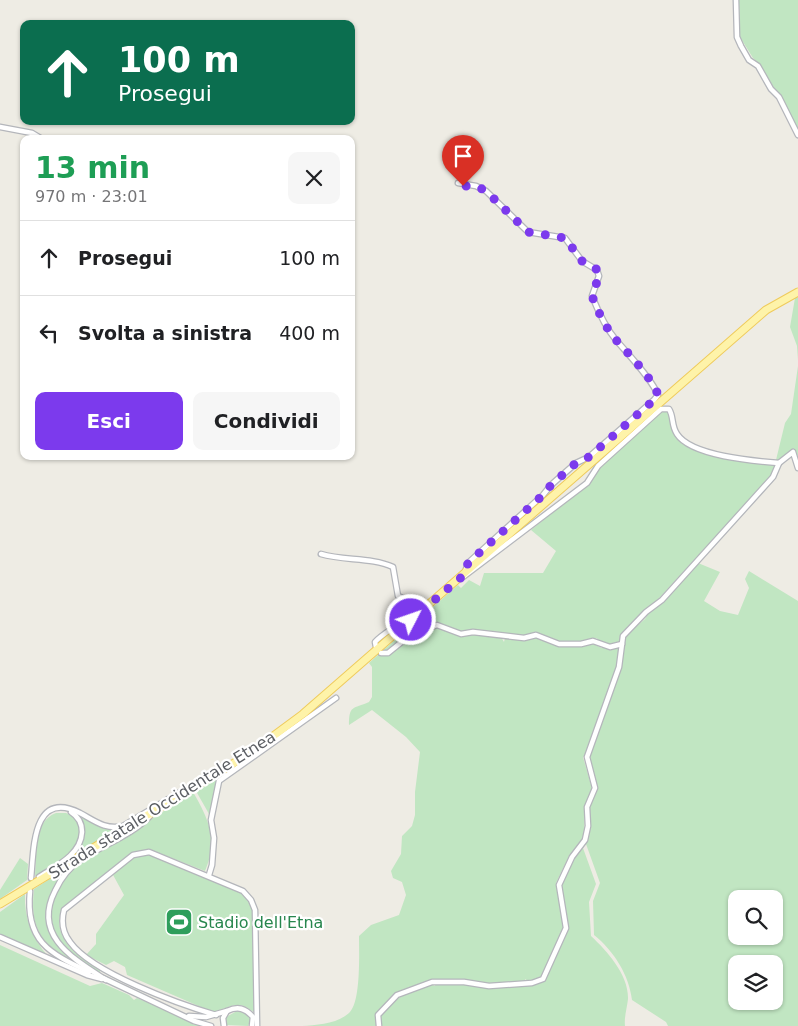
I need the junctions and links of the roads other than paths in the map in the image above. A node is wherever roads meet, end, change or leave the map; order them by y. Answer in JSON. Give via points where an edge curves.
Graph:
{"nodes":[{"id":1,"x":736,"y":0,"type":"edge"},
{"id":2,"x":0,"y":127,"type":"edge"},
{"id":3,"x":35,"y":135,"type":"edge"},
{"id":4,"x":798,"y":135,"type":"edge"},
{"id":5,"x":458,"y":183,"type":"dead end"},
{"id":6,"x":798,"y":292,"type":"edge"},
{"id":7,"x":779,"y":463,"type":"junction"},
{"id":8,"x":798,"y":468,"type":"edge"},
{"id":9,"x":564,"y":491,"type":"dead end"},
{"id":10,"x":568,"y":497,"type":"junction"},
{"id":11,"x":321,"y":554,"type":"dead end"},
{"id":12,"x":464,"y":575,"type":"junction"},
{"id":13,"x":454,"y":583,"type":"junction"},
{"id":14,"x":622,"y":644,"type":"junction"},
{"id":15,"x":376,"y":647,"type":"dead end"},
{"id":16,"x":381,"y":653,"type":"dead end"},
{"id":17,"x":336,"y":698,"type":"dead end"},
{"id":18,"x":188,"y":791,"type":"junction"},
{"id":19,"x":58,"y":808,"type":"junction"},
{"id":20,"x":157,"y":810,"type":"junction"},
{"id":21,"x":208,"y":875,"type":"junction"},
{"id":22,"x":31,"y":878,"type":"dead end"},
{"id":23,"x":30,"y":890,"type":"dead end"},
{"id":24,"x":0,"y":904,"type":"edge"},
{"id":25,"x":0,"y":937,"type":"edge"},
{"id":26,"x":106,"y":980,"type":"junction"},
{"id":27,"x":183,"y":1005,"type":"junction"},
{"id":28,"x":177,"y":1012,"type":"junction"},
{"id":29,"x":227,"y":1012,"type":"junction"},
{"id":30,"x":216,"y":1015,"type":"junction"},
{"id":31,"x":192,"y":1017,"type":"junction"},
{"id":32,"x":255,"y":1020,"type":"edge"},
{"id":33,"x":211,"y":1026,"type":"edge"},
{"id":34,"x":224,"y":1026,"type":"edge"},
{"id":35,"x":379,"y":1026,"type":"edge"}],
"edges":[{"from":1,"to":4,"type":"street","via":[[740,46],[779,97]]},
{"from":2,"to":3,"type":"street"},
{"from":5,"to":12,"type":"street","via":[[486,191],[528,232],[565,238],[582,261],[598,270],[592,296],[600,316],[657,392],[654,400],[589,457],[576,463],[557,484],[468,563]]},
{"from":6,"to":12,"type":"main road","name":"Strada statale Occidentale Etnea","via":[[766,310]]},
{"from":7,"to":8,"type":"street","via":[[793,452]]},
{"from":7,"to":10,"type":"street","via":[[707,452],[678,435],[669,408],[661,409]]},
{"from":7,"to":14,"type":"street","via":[[773,477],[662,600],[625,634]]},
{"from":9,"to":10,"type":"street"},
{"from":10,"to":13,"type":"street","via":[[473,572]]},
{"from":11,"to":15,"type":"street","via":[[393,567],[398,596],[414,606],[407,617],[382,634],[375,642]]},
{"from":12,"to":13,"type":"main road","name":"Strada statale Occidentale Etnea"},
{"from":13,"to":18,"type":"main road","name":"Strada statale Occidentale Etnea","via":[[303,714],[249,754]]},
{"from":14,"to":16,"type":"street","via":[[610,647],[593,641],[559,644],[536,635],[524,638],[473,632],[461,634],[437,625],[408,636],[388,653]]},
{"from":14,"to":35,"type":"street","via":[[618,668],[587,757],[595,788],[587,807],[585,840],[559,885],[567,926],[546,976],[538,982],[498,986],[432,982],[393,998],[378,1015]]},
{"from":17,"to":21,"type":"street","via":[[219,781],[211,820],[214,838]]},
{"from":18,"to":19,"type":"street","via":[[180,792],[116,827],[100,824],[69,808]]},
{"from":18,"to":20,"type":"main road","name":"Strada statale Occidentale Etnea"},
{"from":19,"to":22,"type":"street","via":[[43,816],[37,826]]},
{"from":19,"to":24,"type":"street","via":[[72,812],[80,820],[82,834],[79,846],[63,861]]},
{"from":20,"to":24,"type":"main road","name":"Strada statale Occidentale Etnea"},
{"from":20,"to":26,"type":"street","via":[[146,821],[80,860],[60,879],[52,896],[49,925],[60,945],[72,958]]},
{"from":21,"to":27,"type":"street","via":[[149,852],[138,853],[64,910],[62,916],[66,937],[84,956],[118,976]]},
{"from":21,"to":32,"type":"street","via":[[243,891],[254,904]]},
{"from":23,"to":26,"type":"street","via":[[29,912],[44,946],[55,956]]},
{"from":25,"to":26,"type":"street"},
{"from":26,"to":28,"type":"street"},
{"from":27,"to":30,"type":"street"},
{"from":27,"to":31,"type":"street","via":[[195,1012]]},
{"from":28,"to":31,"type":"street"},
{"from":28,"to":33,"type":"street"},
{"from":29,"to":30,"type":"street"},
{"from":29,"to":32,"type":"street","via":[[238,1008]]},
{"from":29,"to":34,"type":"street","via":[[223,1018]]},
{"from":30,"to":31,"type":"street"}]}
